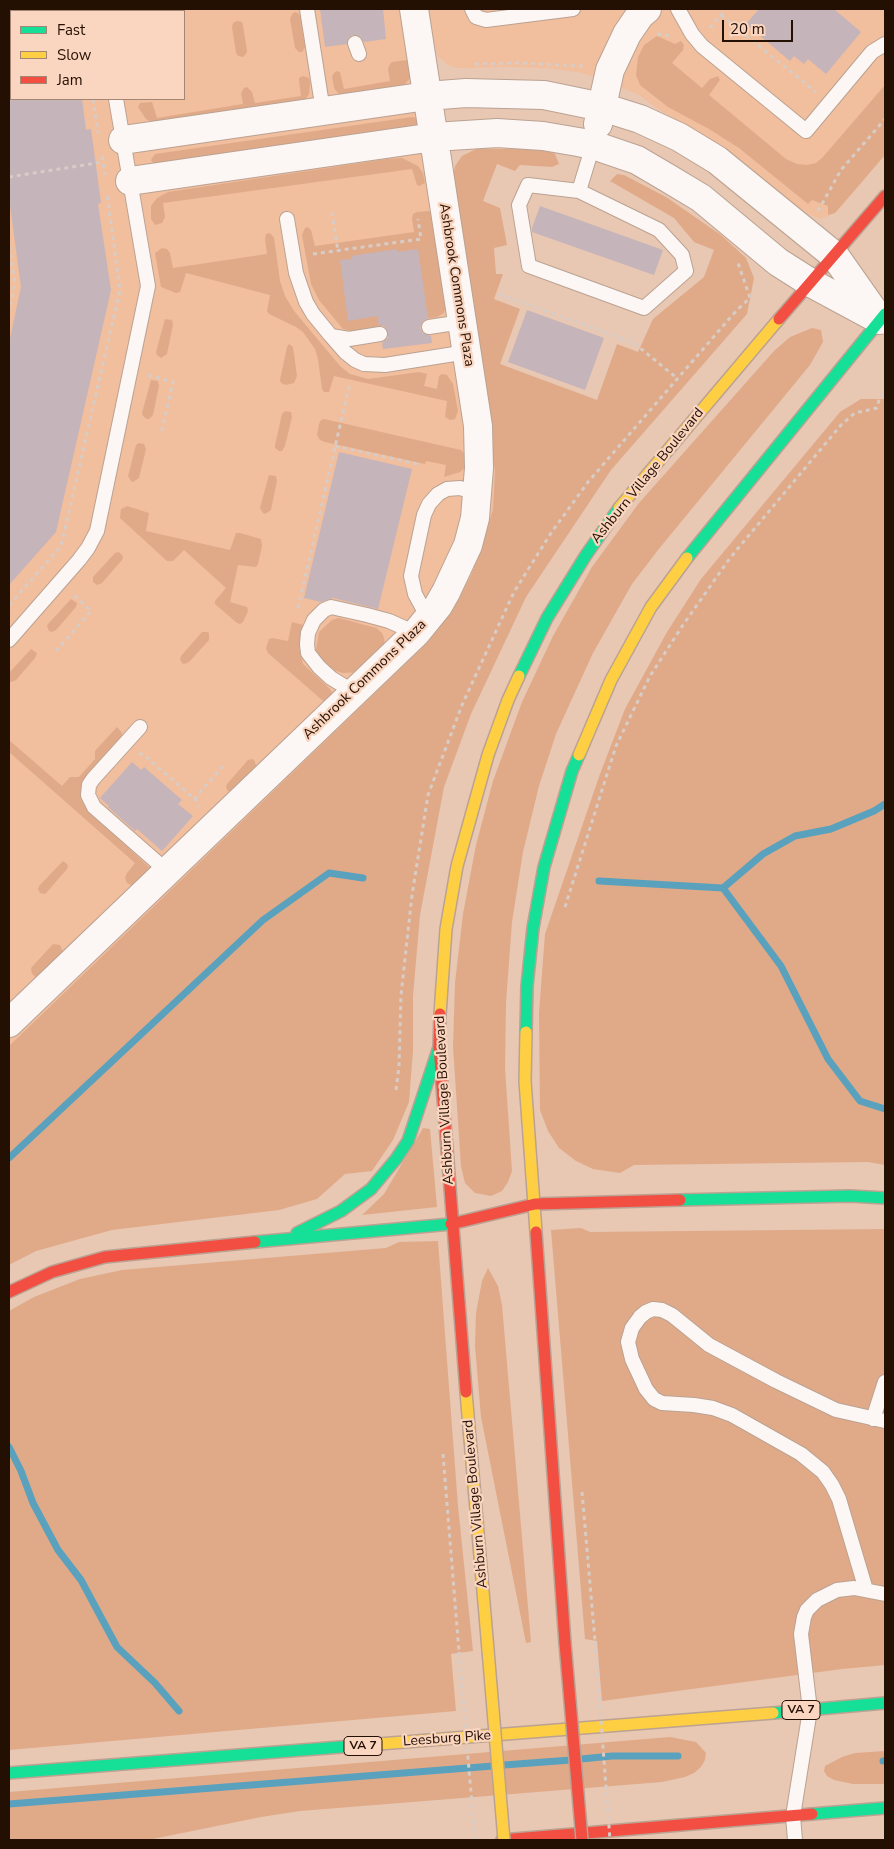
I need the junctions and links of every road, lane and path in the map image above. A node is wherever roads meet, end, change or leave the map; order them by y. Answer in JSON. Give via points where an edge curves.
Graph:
{"nodes":[{"id":1,"x":307,"y":9,"type":"edge"},
{"id":2,"x":414,"y":9,"type":"edge"},
{"id":3,"x":472,"y":9,"type":"edge"},
{"id":4,"x":573,"y":9,"type":"edge"},
{"id":5,"x":678,"y":9,"type":"edge"},
{"id":6,"x":726,"y":9,"type":"edge"},
{"id":7,"x":721,"y":15,"type":"junction"},
{"id":8,"x":651,"y":21,"type":"edge"},
{"id":9,"x":692,"y":34,"type":"junction"},
{"id":10,"x":885,"y":44,"type":"edge"},
{"id":11,"x":590,"y":61,"type":"dead end"},
{"id":12,"x":475,"y":64,"type":"dead end"},
{"id":13,"x":426,"y":96,"type":"junction"},
{"id":14,"x":93,"y":100,"type":"edge"},
{"id":15,"x":116,"y":100,"type":"edge"},
{"id":16,"x":830,"y":103,"type":"junction"},
{"id":17,"x":602,"y":107,"type":"junction"},
{"id":18,"x":323,"y":111,"type":"junction"},
{"id":19,"x":885,"y":119,"type":"edge"},
{"id":20,"x":434,"y":137,"type":"junction"},
{"id":21,"x":108,"y":143,"type":"junction"},
{"id":22,"x":594,"y":145,"type":"junction"},
{"id":23,"x":103,"y":162,"type":"junction"},
{"id":24,"x":9,"y":177,"type":"edge"},
{"id":25,"x":114,"y":185,"type":"junction"},
{"id":26,"x":579,"y":191,"type":"junction"},
{"id":27,"x":885,"y":196,"type":"edge"},
{"id":28,"x":332,"y":212,"type":"dead end"},
{"id":29,"x":815,"y":216,"type":"dead end"},
{"id":30,"x":287,"y":219,"type":"dead end"},
{"id":31,"x":418,"y":219,"type":"dead end"},
{"id":32,"x":9,"y":246,"type":"edge"},
{"id":33,"x":312,"y":248,"type":"dead end"},
{"id":34,"x":338,"y":252,"type":"junction"},
{"id":35,"x":733,"y":256,"type":"dead end"},
{"id":36,"x":835,"y":256,"type":"junction"},
{"id":37,"x":811,"y":284,"type":"junction"},
{"id":38,"x":499,"y":294,"type":"dead end"},
{"id":39,"x":9,"y":310,"type":"edge"},
{"id":40,"x":883,"y":317,"type":"edge"},
{"id":41,"x":462,"y":322,"type":"junction"},
{"id":42,"x":429,"y":327,"type":"dead end"},
{"id":43,"x":380,"y":334,"type":"dead end"},
{"id":44,"x":331,"y":336,"type":"junction"},
{"id":45,"x":466,"y":352,"type":"junction"},
{"id":46,"x":103,"y":363,"type":"junction"},
{"id":47,"x":131,"y":370,"type":"junction"},
{"id":48,"x":678,"y":379,"type":"junction"},
{"id":49,"x":350,"y":382,"type":"dead end"},
{"id":50,"x":885,"y":392,"type":"edge"},
{"id":51,"x":161,"y":434,"type":"dead end"},
{"id":52,"x":335,"y":446,"type":"junction"},
{"id":53,"x":417,"y":464,"type":"dead end"},
{"id":54,"x":477,"y":493,"type":"junction"},
{"id":55,"x":43,"y":566,"type":"junction"},
{"id":56,"x":61,"y":581,"type":"junction"},
{"id":57,"x":9,"y":605,"type":"edge"},
{"id":58,"x":298,"y":609,"type":"dead end"},
{"id":59,"x":422,"y":625,"type":"junction"},
{"id":60,"x":9,"y":640,"type":"edge"},
{"id":61,"x":56,"y":651,"type":"dead end"},
{"id":62,"x":354,"y":692,"type":"junction"},
{"id":63,"x":140,"y":726,"type":"dead end"},
{"id":64,"x":134,"y":752,"type":"dead end"},
{"id":65,"x":226,"y":764,"type":"dead end"},
{"id":66,"x":194,"y":799,"type":"junction"},
{"id":67,"x":199,"y":810,"type":"dead end"},
{"id":68,"x":167,"y":871,"type":"junction"},
{"id":69,"x":564,"y":908,"type":"dead end"},
{"id":70,"x":9,"y":1022,"type":"edge"},
{"id":71,"x":439,"y":1047,"type":"junction"},
{"id":72,"x":396,"y":1093,"type":"dead end"},
{"id":73,"x":885,"y":1198,"type":"edge"},
{"id":74,"x":535,"y":1204,"type":"junction"},
{"id":75,"x":452,"y":1224,"type":"junction"},
{"id":76,"x":286,"y":1239,"type":"junction"},
{"id":77,"x":9,"y":1292,"type":"edge"},
{"id":78,"x":885,"y":1382,"type":"edge"},
{"id":79,"x":879,"y":1420,"type":"edge"},
{"id":80,"x":443,"y":1445,"type":"dead end"},
{"id":81,"x":582,"y":1492,"type":"dead end"},
{"id":82,"x":866,"y":1590,"type":"junction"},
{"id":83,"x":885,"y":1594,"type":"edge"},
{"id":84,"x":885,"y":1702,"type":"edge"},
{"id":85,"x":810,"y":1710,"type":"junction"},
{"id":86,"x":9,"y":1773,"type":"edge"},
{"id":87,"x":885,"y":1808,"type":"edge"},
{"id":88,"x":794,"y":1816,"type":"junction"},
{"id":89,"x":475,"y":1840,"type":"edge"},
{"id":90,"x":503,"y":1840,"type":"edge"},
{"id":91,"x":582,"y":1840,"type":"edge"},
{"id":92,"x":610,"y":1840,"type":"edge"},
{"id":93,"x":795,"y":1840,"type":"edge"}],
"edges":[{"from":1,"to":18,"type":"lane"},
{"from":2,"to":13,"type":"street","name":"Ashbrook Commons Plaza"},
{"from":3,"to":4,"type":"lane","via":[[476,16],[486,20]]},
{"from":5,"to":9,"type":"lane"},
{"from":6,"to":7,"type":"path"},
{"from":7,"to":9,"type":"path","via":[[708,30]]},
{"from":7,"to":16,"type":"path"},
{"from":8,"to":9,"type":"path","via":[[672,36]]},
{"from":8,"to":17,"type":"street","via":[[640,15],[627,34],[610,70]]},
{"from":9,"to":16,"type":"lane","via":[[702,46],[806,131]]},
{"from":10,"to":16,"type":"lane","via":[[872,52]]},
{"from":11,"to":12,"type":"path","via":[[581,66]]},
{"from":13,"to":17,"type":"street","via":[[512,93],[562,98]]},
{"from":13,"to":18,"type":"street"},
{"from":13,"to":20,"type":"street","name":"Ashbrook Commons Plaza"},
{"from":14,"to":21,"type":"path"},
{"from":15,"to":21,"type":"lane"},
{"from":17,"to":22,"type":"street"},
{"from":17,"to":36,"type":"street","via":[[640,119],[717,160]]},
{"from":18,"to":21,"type":"street"},
{"from":19,"to":29,"type":"path","via":[[841,170]]},
{"from":20,"to":22,"type":"street","via":[[497,133],[543,136]]},
{"from":20,"to":25,"type":"street"},
{"from":20,"to":41,"type":"street","name":"Ashbrook Commons Plaza"},
{"from":21,"to":23,"type":"path"},
{"from":21,"to":25,"type":"lane"},
{"from":22,"to":26,"type":"lane"},
{"from":22,"to":37,"type":"street","via":[[637,160],[701,198],[778,262]]},
{"from":23,"to":24,"type":"path"},
{"from":23,"to":25,"type":"path"},
{"from":25,"to":46,"type":"path","via":[[120,290]]},
{"from":25,"to":47,"type":"lane","via":[[148,286]]},
{"from":26,"to":26,"type":"lane","via":[[659,230],[682,255],[686,271],[644,308],[529,266],[519,204],[528,185]]},
{"from":27,"to":36,"type":"main road","name":"Ashburn Village Boulevard"},
{"from":28,"to":34,"type":"path"},
{"from":30,"to":44,"type":"lane","via":[[301,291],[313,314]]},
{"from":31,"to":34,"type":"path","via":[[421,239]]},
{"from":32,"to":39,"type":"path","via":[[15,284]]},
{"from":33,"to":34,"type":"path","via":[[313,256]]},
{"from":35,"to":48,"type":"path","via":[[750,298]]},
{"from":36,"to":37,"type":"main road","name":"Ashburn Village Boulevard"},
{"from":36,"to":40,"type":"street"},
{"from":37,"to":40,"type":"street"},
{"from":37,"to":71,"type":"main road","name":"Ashburn Village Boulevard","via":[[623,503],[547,618],[508,700],[488,755],[459,857],[446,928]]},
{"from":38,"to":48,"type":"path","via":[[634,343]]},
{"from":40,"to":74,"type":"main road","via":[[701,539],[651,606],[611,680],[572,771],[544,867],[527,986],[526,1080]]},
{"from":41,"to":42,"type":"lane"},
{"from":41,"to":45,"type":"street","name":"Ashbrook Commons Plaza"},
{"from":43,"to":44,"type":"lane","via":[[349,338]]},
{"from":44,"to":45,"type":"lane","via":[[354,360],[364,364]]},
{"from":45,"to":54,"type":"street","name":"Ashbrook Commons Plaza","via":[[478,426],[480,468]]},
{"from":46,"to":47,"type":"path"},
{"from":46,"to":55,"type":"path","via":[[62,546]]},
{"from":47,"to":51,"type":"path","via":[[173,382]]},
{"from":47,"to":56,"type":"lane","via":[[97,531],[88,548]]},
{"from":48,"to":72,"type":"path","via":[[588,482],[551,534],[514,592],[462,705],[428,795],[401,995]]},
{"from":49,"to":52,"type":"path"},
{"from":50,"to":69,"type":"path","via":[[877,408],[855,413],[841,425],[730,558],[650,676],[616,746]]},
{"from":52,"to":53,"type":"path"},
{"from":52,"to":58,"type":"path"},
{"from":54,"to":59,"type":"street","name":"Ashbrook Commons Plaza","via":[[468,545],[446,592]]},
{"from":54,"to":59,"type":"lane","via":[[460,488],[447,489],[429,504],[424,515],[411,576]]},
{"from":55,"to":56,"type":"path"},
{"from":55,"to":57,"type":"path"},
{"from":56,"to":60,"type":"lane"},
{"from":56,"to":61,"type":"path","via":[[91,611]]},
{"from":59,"to":62,"type":"street","name":"Ashbrook Commons Plaza"},
{"from":59,"to":62,"type":"lane","via":[[331,607],[324,610],[308,633],[308,654],[331,678]]},
{"from":62,"to":68,"type":"street","name":"Ashbrook Commons Plaza"},
{"from":63,"to":68,"type":"lane","via":[[93,779],[88,795],[94,808]]},
{"from":64,"to":66,"type":"path","via":[[145,756]]},
{"from":65,"to":66,"type":"path"},
{"from":66,"to":67,"type":"path"},
{"from":68,"to":70,"type":"street","name":"Ashbrook Commons Plaza"},
{"from":71,"to":75,"type":"main road","name":"Ashburn Village Boulevard"},
{"from":71,"to":76,"type":"main road","via":[[408,1140],[396,1159],[371,1189],[340,1211]]},
{"from":73,"to":74,"type":"main road","via":[[850,1196]]},
{"from":74,"to":75,"type":"main road"},
{"from":74,"to":91,"type":"main road","bridge":true},
{"from":75,"to":76,"type":"main road"},
{"from":75,"to":90,"type":"main road","name":"Ashburn Village Boulevard","bridge":true},
{"from":76,"to":77,"type":"main road","via":[[105,1257],[52,1272]]},
{"from":78,"to":79,"type":"lane"},
{"from":79,"to":82,"type":"lane","via":[[836,1410],[776,1381],[709,1346],[662,1310],[646,1312],[632,1328],[628,1342],[632,1359],[654,1399],[662,1403],[712,1408],[732,1415],[801,1454],[823,1472],[839,1499]]},
{"from":80,"to":89,"type":"path","bridge":true},
{"from":81,"to":92,"type":"path","bridge":true},
{"from":82,"to":83,"type":"lane"},
{"from":82,"to":85,"type":"lane","via":[[848,1588],[832,1592],[817,1600],[805,1614],[801,1634]]},
{"from":84,"to":85,"type":"main road","name":"Leesburg Pike","number":"VA 7"},
{"from":85,"to":86,"type":"main road","name":"Leesburg Pike","number":"VA 7"},
{"from":85,"to":88,"type":"lane"},
{"from":87,"to":88,"type":"main road"},
{"from":88,"to":90,"type":"main road"},
{"from":88,"to":93,"type":"lane"}]}
